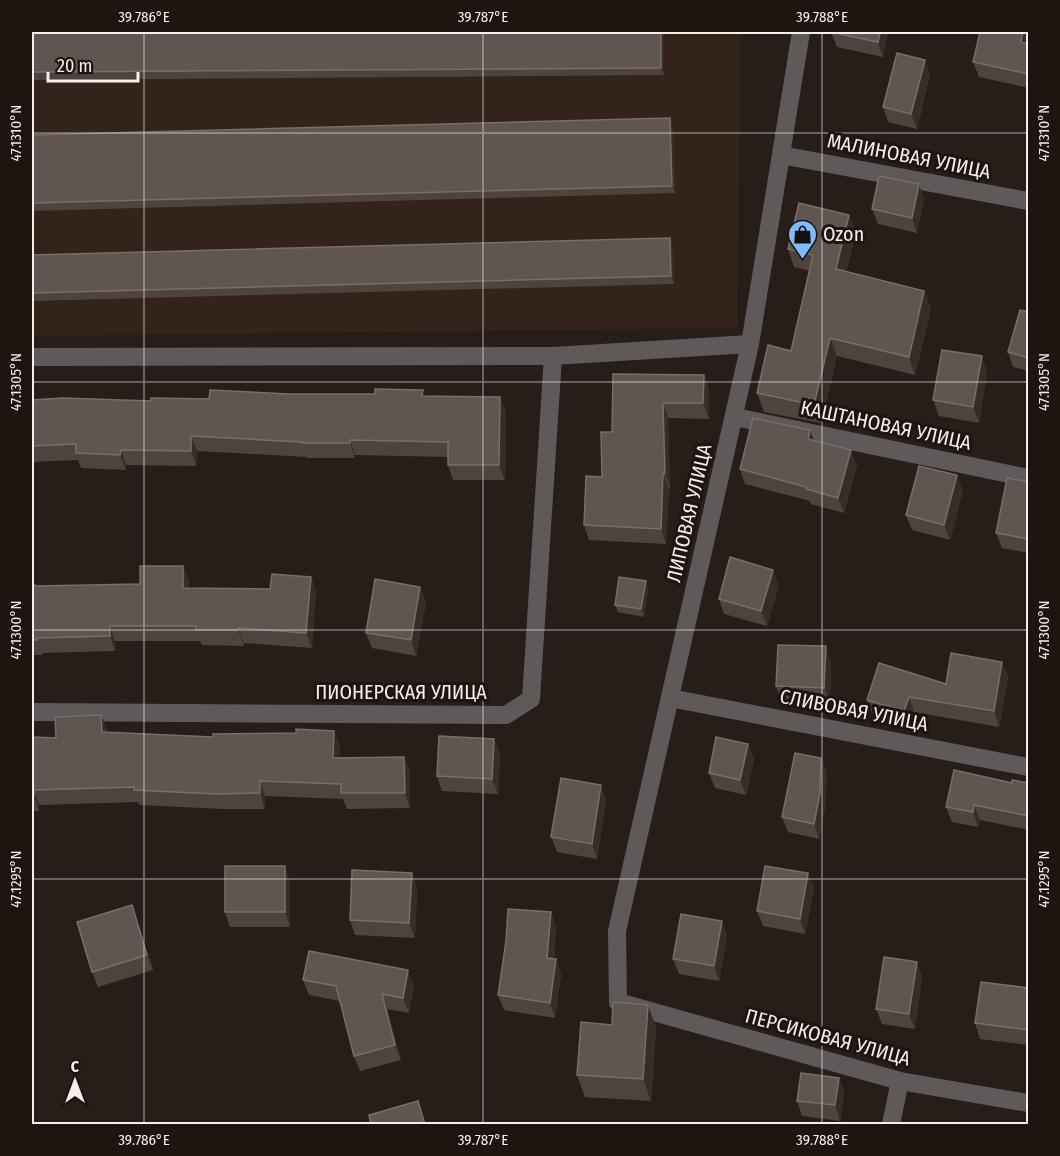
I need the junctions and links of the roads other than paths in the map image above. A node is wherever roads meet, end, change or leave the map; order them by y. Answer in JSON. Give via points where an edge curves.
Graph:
{"nodes":[{"id":1,"x":801,"y":32,"type":"edge"},
{"id":2,"x":781,"y":155,"type":"junction"},
{"id":3,"x":1029,"y":201,"type":"edge"},
{"id":4,"x":750,"y":344,"type":"junction"},
{"id":5,"x":553,"y":356,"type":"junction"},
{"id":6,"x":32,"y":357,"type":"edge"},
{"id":7,"x":735,"y":417,"type":"junction"},
{"id":8,"x":1029,"y":478,"type":"edge"},
{"id":9,"x":670,"y":698,"type":"junction"},
{"id":10,"x":32,"y":712,"type":"edge"},
{"id":11,"x":1029,"y":767,"type":"edge"},
{"id":12,"x":618,"y":1002,"type":"joint"},
{"id":13,"x":900,"y":1081,"type":"junction"},
{"id":14,"x":1029,"y":1103,"type":"edge"},
{"id":15,"x":891,"y":1125,"type":"edge"}],
"edges":[{"from":1,"to":2,"type":"street","name":"ЛИПОВАЯ УЛИЦА"},
{"from":2,"to":3,"type":"street","name":"МАЛИНОВАЯ УЛИЦА"},
{"from":2,"to":4,"type":"street","name":"ЛИПОВАЯ УЛИЦА"},
{"from":4,"to":5,"type":"street"},
{"from":4,"to":7,"type":"street","name":"ЛИПОВАЯ УЛИЦА"},
{"from":5,"to":6,"type":"street"},
{"from":5,"to":10,"type":"street","name":"ПИОНЕРСКАЯ УЛИЦА","via":[[531,699],[506,715]]},
{"from":7,"to":8,"type":"street","name":"КАШТАНОВАЯ УЛИЦА"},
{"from":7,"to":9,"type":"street","name":"ЛИПОВАЯ УЛИЦА"},
{"from":9,"to":11,"type":"street","name":"СЛИВОВАЯ УЛИЦА"},
{"from":9,"to":12,"type":"street","name":"ЛИПОВАЯ УЛИЦА","via":[[617,931]]},
{"from":12,"to":13,"type":"street","name":"ПЕРСИКОВАЯ УЛИЦА"},
{"from":13,"to":14,"type":"street","name":"ПЕРСИКОВАЯ УЛИЦА"},
{"from":13,"to":15,"type":"street"}]}
